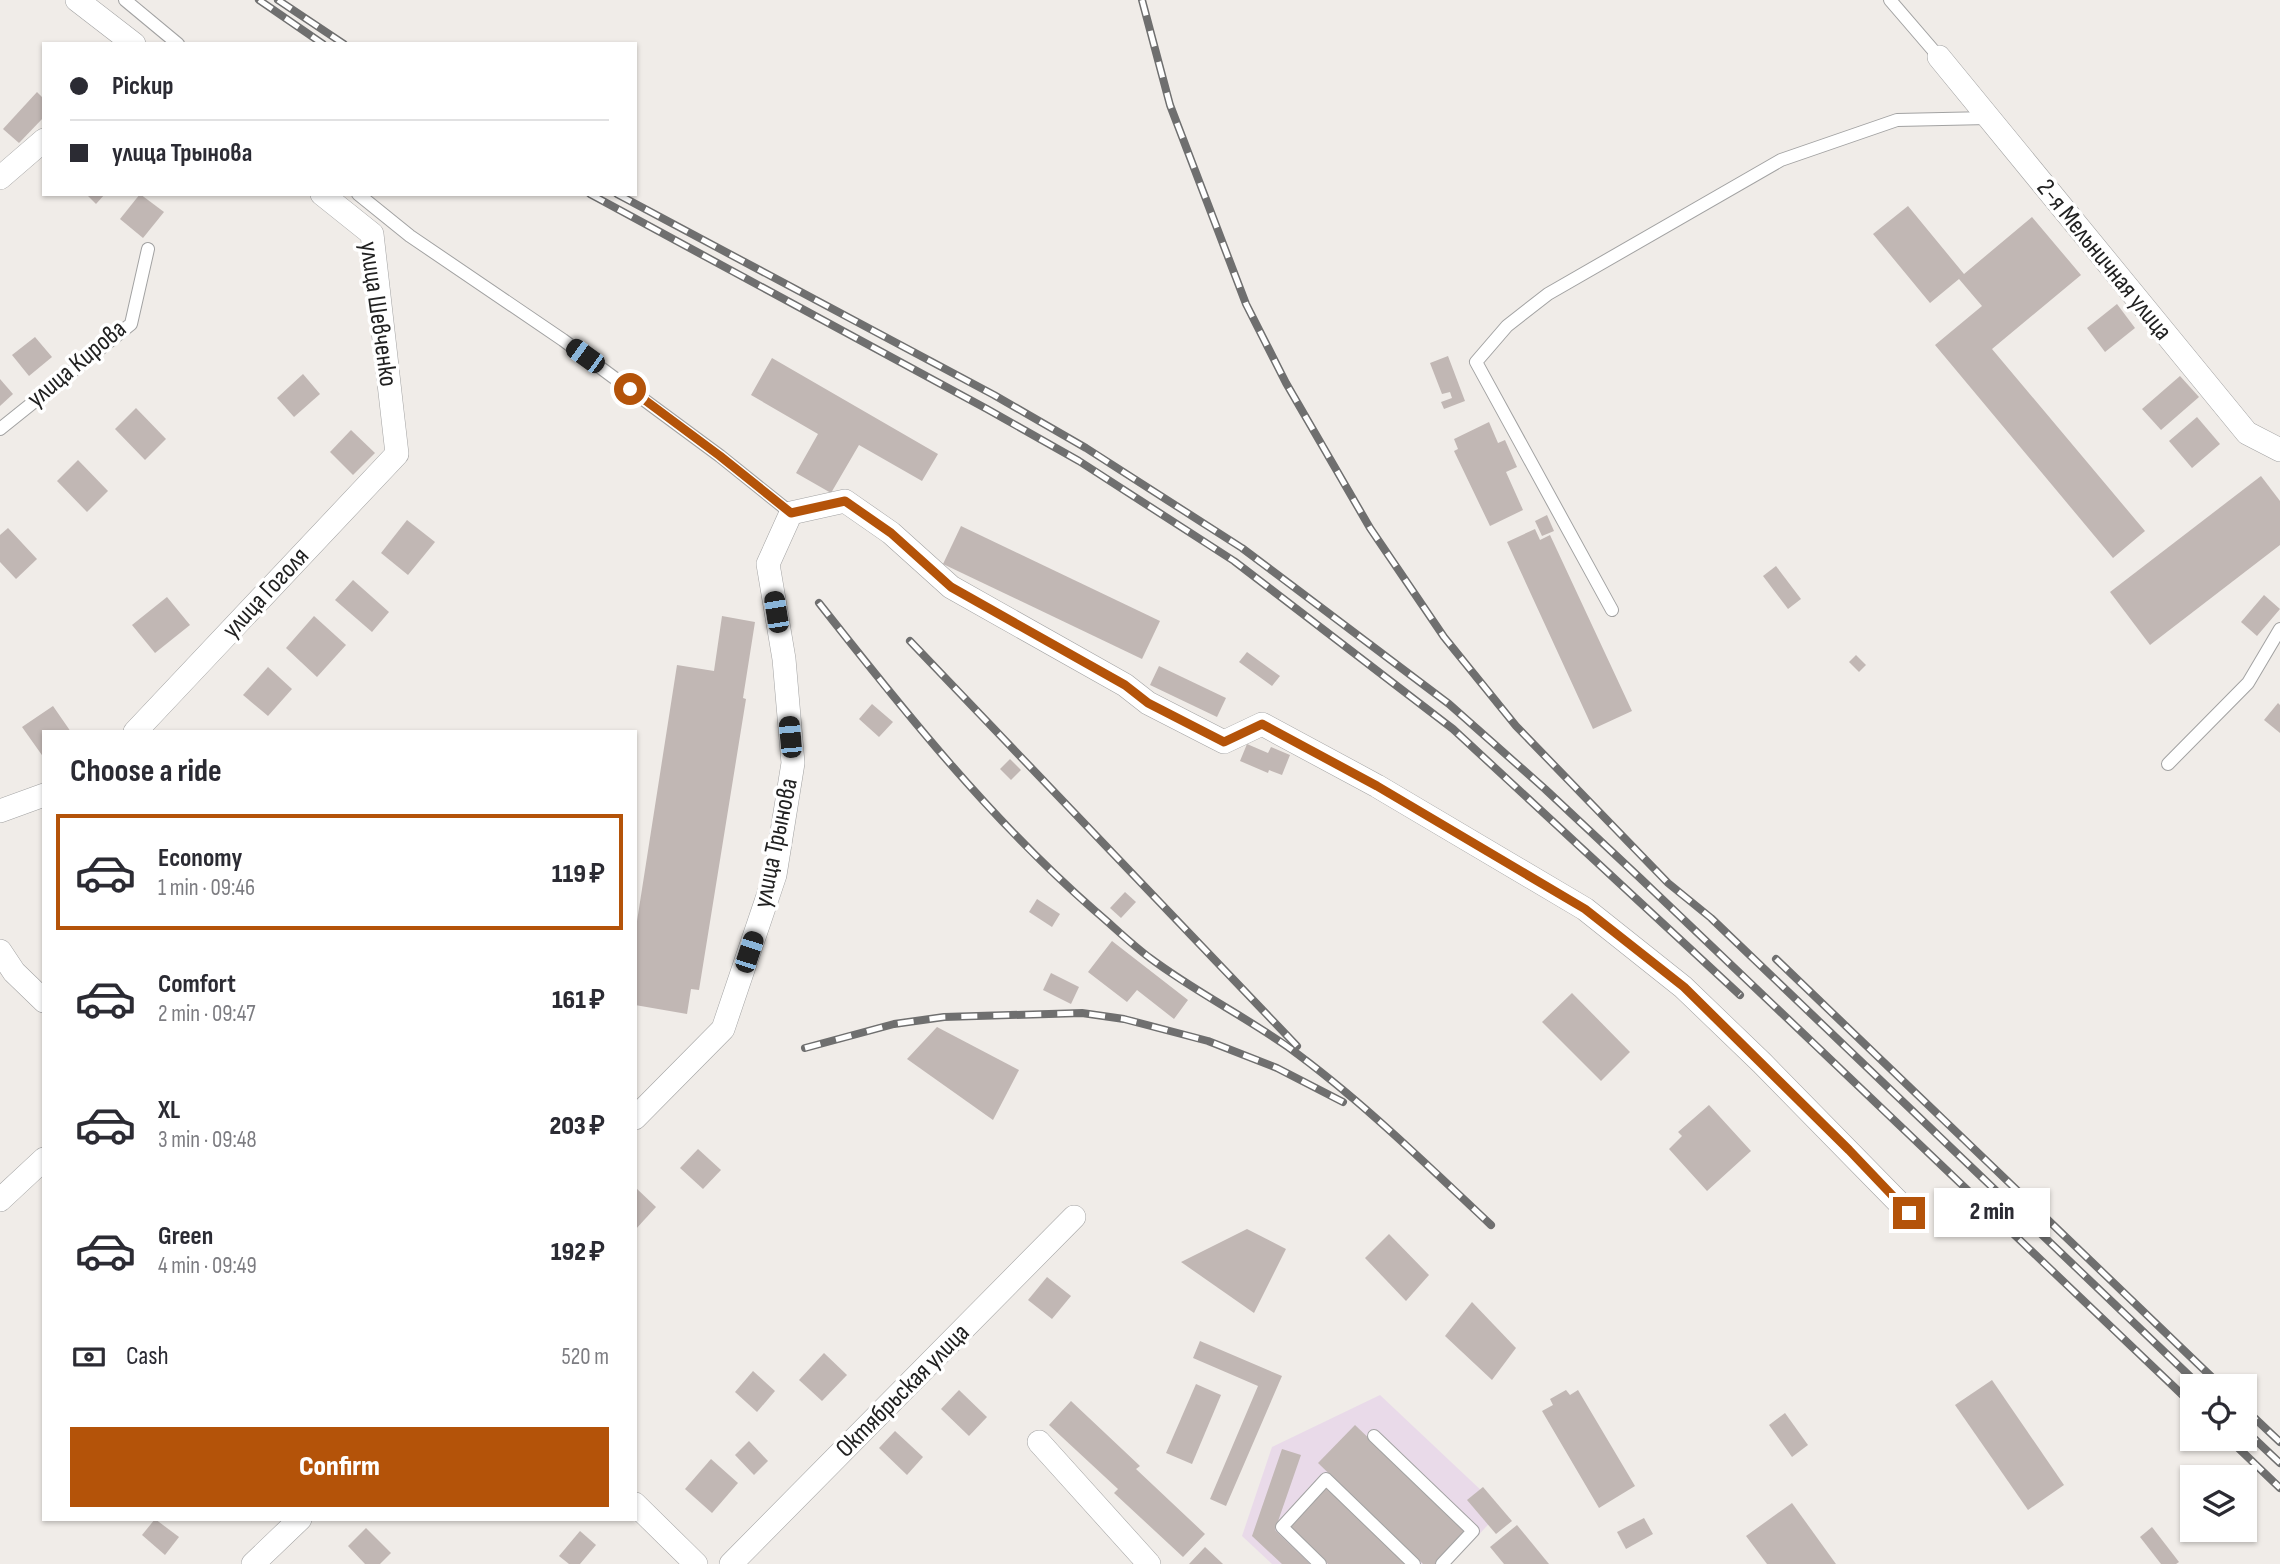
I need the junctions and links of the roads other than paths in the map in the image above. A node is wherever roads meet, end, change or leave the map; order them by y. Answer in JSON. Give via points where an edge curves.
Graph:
{"nodes":[{"id":1,"x":77,"y":0,"type":"edge"},
{"id":2,"x":125,"y":0,"type":"edge"},
{"id":3,"x":1890,"y":0,"type":"edge"},
{"id":4,"x":131,"y":42,"type":"edge"},
{"id":5,"x":176,"y":42,"type":"edge"},
{"id":6,"x":1939,"y":57,"type":"joint"},
{"id":7,"x":1988,"y":118,"type":"junction"},
{"id":8,"x":42,"y":142,"type":"edge"},
{"id":9,"x":0,"y":178,"type":"edge"},
{"id":10,"x":324,"y":196,"type":"edge"},
{"id":11,"x":360,"y":196,"type":"edge"},
{"id":12,"x":149,"y":249,"type":"dead end"},
{"id":13,"x":0,"y":429,"type":"edge"},
{"id":14,"x":2280,"y":450,"type":"edge"},
{"id":15,"x":397,"y":454,"type":"joint"},
{"id":16,"x":791,"y":513,"type":"junction"},
{"id":17,"x":1612,"y":610,"type":"dead end"},
{"id":18,"x":2280,"y":629,"type":"edge"},
{"id":19,"x":137,"y":730,"type":"edge"},
{"id":20,"x":2168,"y":764,"type":"dead end"},
{"id":21,"x":42,"y":796,"type":"edge"},
{"id":22,"x":0,"y":811,"type":"edge"},
{"id":23,"x":0,"y":951,"type":"edge"},
{"id":24,"x":42,"y":998,"type":"edge"},
{"id":25,"x":637,"y":1116,"type":"edge"},
{"id":26,"x":42,"y":1161,"type":"edge"},
{"id":27,"x":0,"y":1200,"type":"edge"},
{"id":28,"x":1909,"y":1213,"type":"dead end"},
{"id":29,"x":1074,"y":1217,"type":"dead end"},
{"id":30,"x":1374,"y":1436,"type":"dead end"},
{"id":31,"x":1039,"y":1442,"type":"dead end"},
{"id":32,"x":637,"y":1506,"type":"edge"},
{"id":33,"x":298,"y":1521,"type":"edge"},
{"id":34,"x":253,"y":1564,"type":"edge"},
{"id":35,"x":696,"y":1564,"type":"edge"},
{"id":36,"x":731,"y":1564,"type":"edge"},
{"id":37,"x":1149,"y":1564,"type":"edge"},
{"id":38,"x":1320,"y":1564,"type":"edge"},
{"id":39,"x":1414,"y":1564,"type":"edge"},
{"id":40,"x":1441,"y":1564,"type":"edge"}],
"edges":[{"from":1,"to":4,"type":"street"},
{"from":2,"to":5,"type":"lane"},
{"from":3,"to":6,"type":"lane"},
{"from":6,"to":7,"type":"street","name":"2-я Мельничная улица"},
{"from":7,"to":14,"type":"street","name":"2-я Мельничная улица","via":[[2246,433]]},
{"from":7,"to":17,"type":"lane","via":[[1898,120],[1781,160],[1548,294],[1507,326],[1476,362]]},
{"from":8,"to":9,"type":"street"},
{"from":10,"to":15,"type":"street","name":"улица Шевченко","via":[[372,234]]},
{"from":11,"to":16,"type":"lane","via":[[410,236],[563,340]]},
{"from":12,"to":13,"type":"lane","name":"улица Кирова","via":[[131,324]]},
{"from":15,"to":19,"type":"street","name":"улица Гоголя"},
{"from":16,"to":25,"type":"street","name":"улица Трынова","via":[[768,564],[784,659],[793,763],[775,875],[723,1029]]},
{"from":16,"to":28,"type":"street","via":[[845,501],[891,533],[951,587],[1125,685],[1148,703],[1224,742],[1262,724],[1585,909],[1684,987]]},
{"from":18,"to":20,"type":"lane","via":[[2248,683]]},
{"from":21,"to":22,"type":"street"},
{"from":23,"to":24,"type":"street"},
{"from":26,"to":27,"type":"street"},
{"from":29,"to":36,"type":"street","name":"Октябрьская улица"},
{"from":30,"to":40,"type":"lane","via":[[1473,1531]]},
{"from":31,"to":37,"type":"street"},
{"from":32,"to":35,"type":"street"},
{"from":33,"to":34,"type":"street"},
{"from":38,"to":39,"type":"lane","via":[[1282,1527],[1326,1479]]}]}
